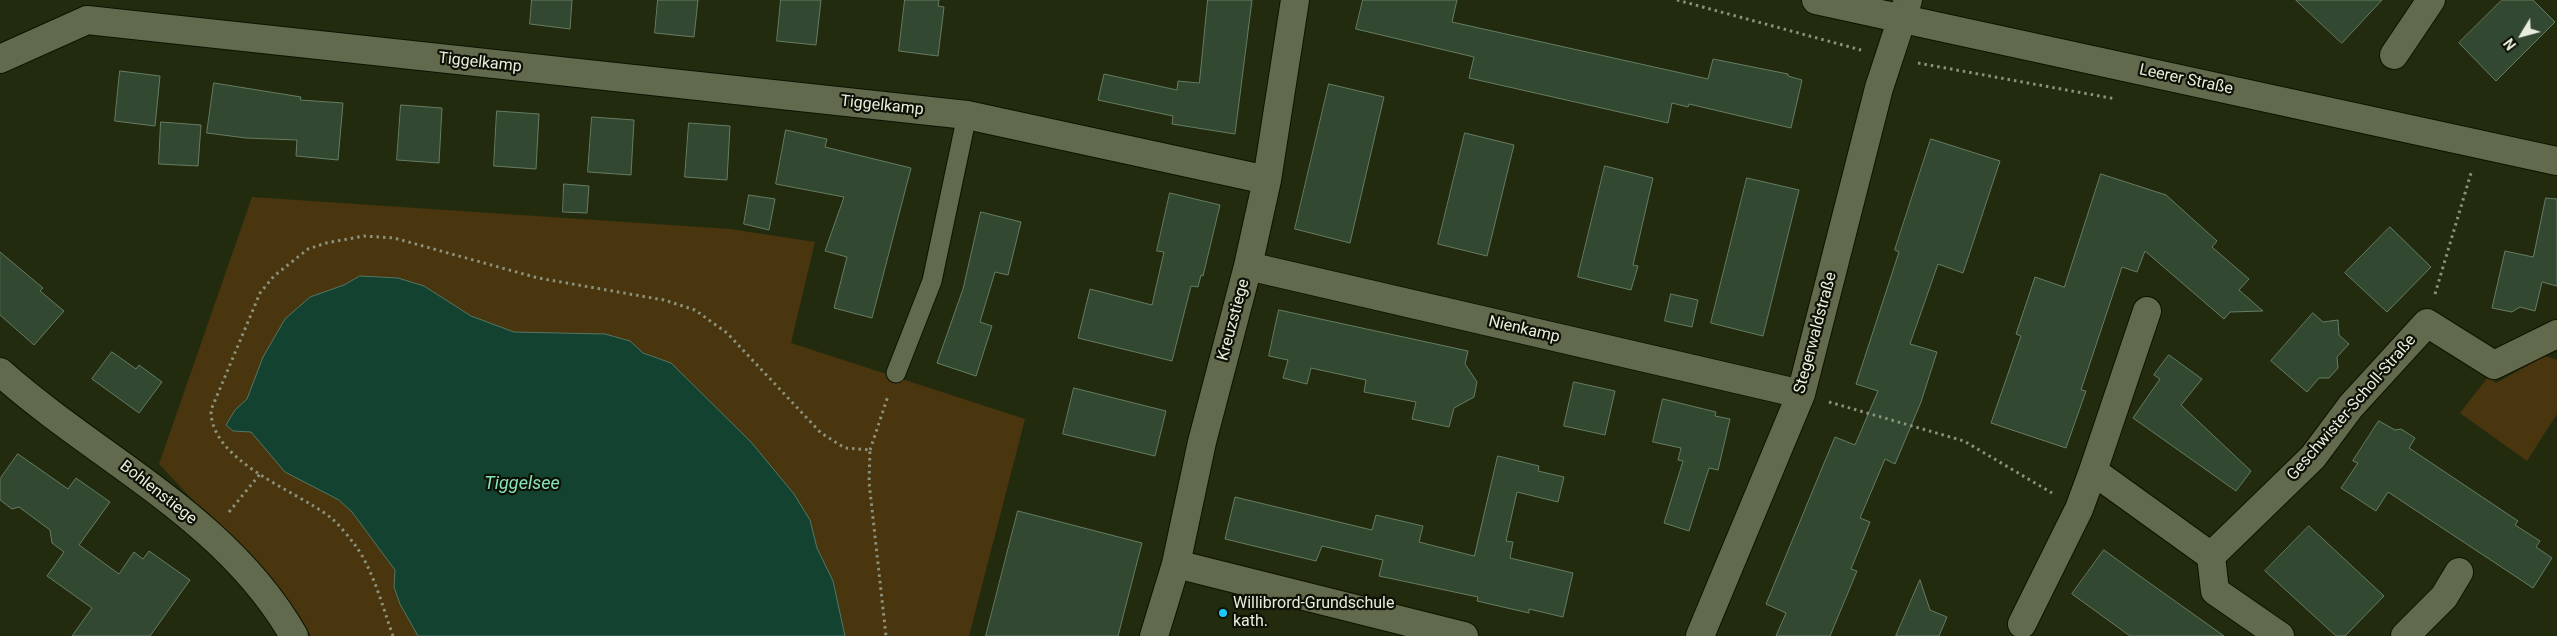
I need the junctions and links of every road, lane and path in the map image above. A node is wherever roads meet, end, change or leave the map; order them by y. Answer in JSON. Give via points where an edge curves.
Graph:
{"nodes":[{"id":1,"x":1295,"y":0,"type":"edge"},
{"id":2,"x":1676,"y":0,"type":"edge"},
{"id":3,"x":1816,"y":0,"type":"edge"},
{"id":4,"x":2428,"y":1,"type":"edge"},
{"id":5,"x":1905,"y":10,"type":"edge"},
{"id":6,"x":2394,"y":55,"type":"dead end"},
{"id":7,"x":1889,"y":58,"type":"junction"},
{"id":8,"x":0,"y":59,"type":"edge"},
{"id":9,"x":967,"y":115,"type":"junction"},
{"id":10,"x":2480,"y":144,"type":"junction"},
{"id":11,"x":2557,"y":161,"type":"edge"},
{"id":12,"x":1267,"y":180,"type":"junction"},
{"id":13,"x":1248,"y":266,"type":"junction"},
{"id":14,"x":2147,"y":311,"type":"dead end"},
{"id":15,"x":2427,"y":323,"type":"junction"},
{"id":16,"x":2557,"y":334,"type":"edge"},
{"id":17,"x":0,"y":372,"type":"edge"},
{"id":18,"x":896,"y":373,"type":"joint"},
{"id":19,"x":1802,"y":394,"type":"junction"},
{"id":20,"x":870,"y":450,"type":"junction"},
{"id":21,"x":2093,"y":471,"type":"junction"},
{"id":22,"x":260,"y":474,"type":"junction"},
{"id":23,"x":2079,"y":509,"type":"junction"},
{"id":24,"x":211,"y":534,"type":"junction"},
{"id":25,"x":2211,"y":556,"type":"junction"},
{"id":26,"x":1176,"y":564,"type":"junction"},
{"id":27,"x":2459,"y":572,"type":"dead end"},
{"id":28,"x":2022,"y":624,"type":"dead end"},
{"id":29,"x":294,"y":636,"type":"edge"},
{"id":30,"x":393,"y":636,"type":"edge"},
{"id":31,"x":886,"y":636,"type":"edge"},
{"id":32,"x":1154,"y":636,"type":"edge"},
{"id":33,"x":1464,"y":636,"type":"edge"},
{"id":34,"x":1700,"y":636,"type":"edge"},
{"id":35,"x":2280,"y":636,"type":"edge"},
{"id":36,"x":2405,"y":636,"type":"edge"}],
"edges":[{"from":1,"to":12,"type":"street","name":"Kreuzstiege"},
{"from":2,"to":7,"type":"path"},
{"from":3,"to":5,"type":"street","name":"Leerer Straße"},
{"from":4,"to":6,"type":"street"},
{"from":5,"to":7,"type":"street","name":"Stegerwaldstraße"},
{"from":5,"to":10,"type":"street","name":"Leerer Straße"},
{"from":7,"to":19,"type":"street","name":"Stegerwaldstraße"},
{"from":8,"to":9,"type":"street","name":"Tiggelkamp","via":[[87,20]]},
{"from":9,"to":12,"type":"street","name":"Tiggelkamp"},
{"from":9,"to":18,"type":"lane","via":[[932,281]]},
{"from":10,"to":11,"type":"street","name":"Leerer Straße"},
{"from":10,"to":15,"type":"path"},
{"from":12,"to":13,"type":"street","name":"Kreuzstiege"},
{"from":13,"to":19,"type":"street","name":"Nienkamp"},
{"from":13,"to":26,"type":"street","name":"Kreuzstiege","via":[[1202,442]]},
{"from":14,"to":21,"type":"street"},
{"from":15,"to":16,"type":"street","via":[[2494,365]]},
{"from":15,"to":25,"type":"street","name":"Geschwister-Scholl-Straße","via":[[2351,406],[2314,457]]},
{"from":17,"to":24,"type":"street","name":"Bohlenstiege","via":[[154,487]]},
{"from":18,"to":20,"type":"path"},
{"from":19,"to":23,"type":"path","via":[[1964,440]]},
{"from":19,"to":34,"type":"street","name":"Stegerwaldstraße"},
{"from":20,"to":22,"type":"path","via":[[845,448],[821,433],[728,333],[695,310],[664,300],[538,278],[394,238],[364,236],[308,249],[274,276],[260,293],[210,410],[210,422],[217,435]]},
{"from":20,"to":31,"type":"path","via":[[868,482]]},
{"from":21,"to":23,"type":"street"},
{"from":21,"to":25,"type":"street"},
{"from":22,"to":24,"type":"path"},
{"from":22,"to":30,"type":"path","via":[[330,517],[356,546],[375,584]]},
{"from":23,"to":28,"type":"street"},
{"from":24,"to":29,"type":"street","name":"Bohlenstiege","via":[[254,578]]},
{"from":25,"to":35,"type":"street","via":[[2215,591]]},
{"from":26,"to":32,"type":"street","name":"Kreuzstiege"},
{"from":26,"to":33,"type":"street"},
{"from":27,"to":36,"type":"street","via":[[2444,597]]}]}
